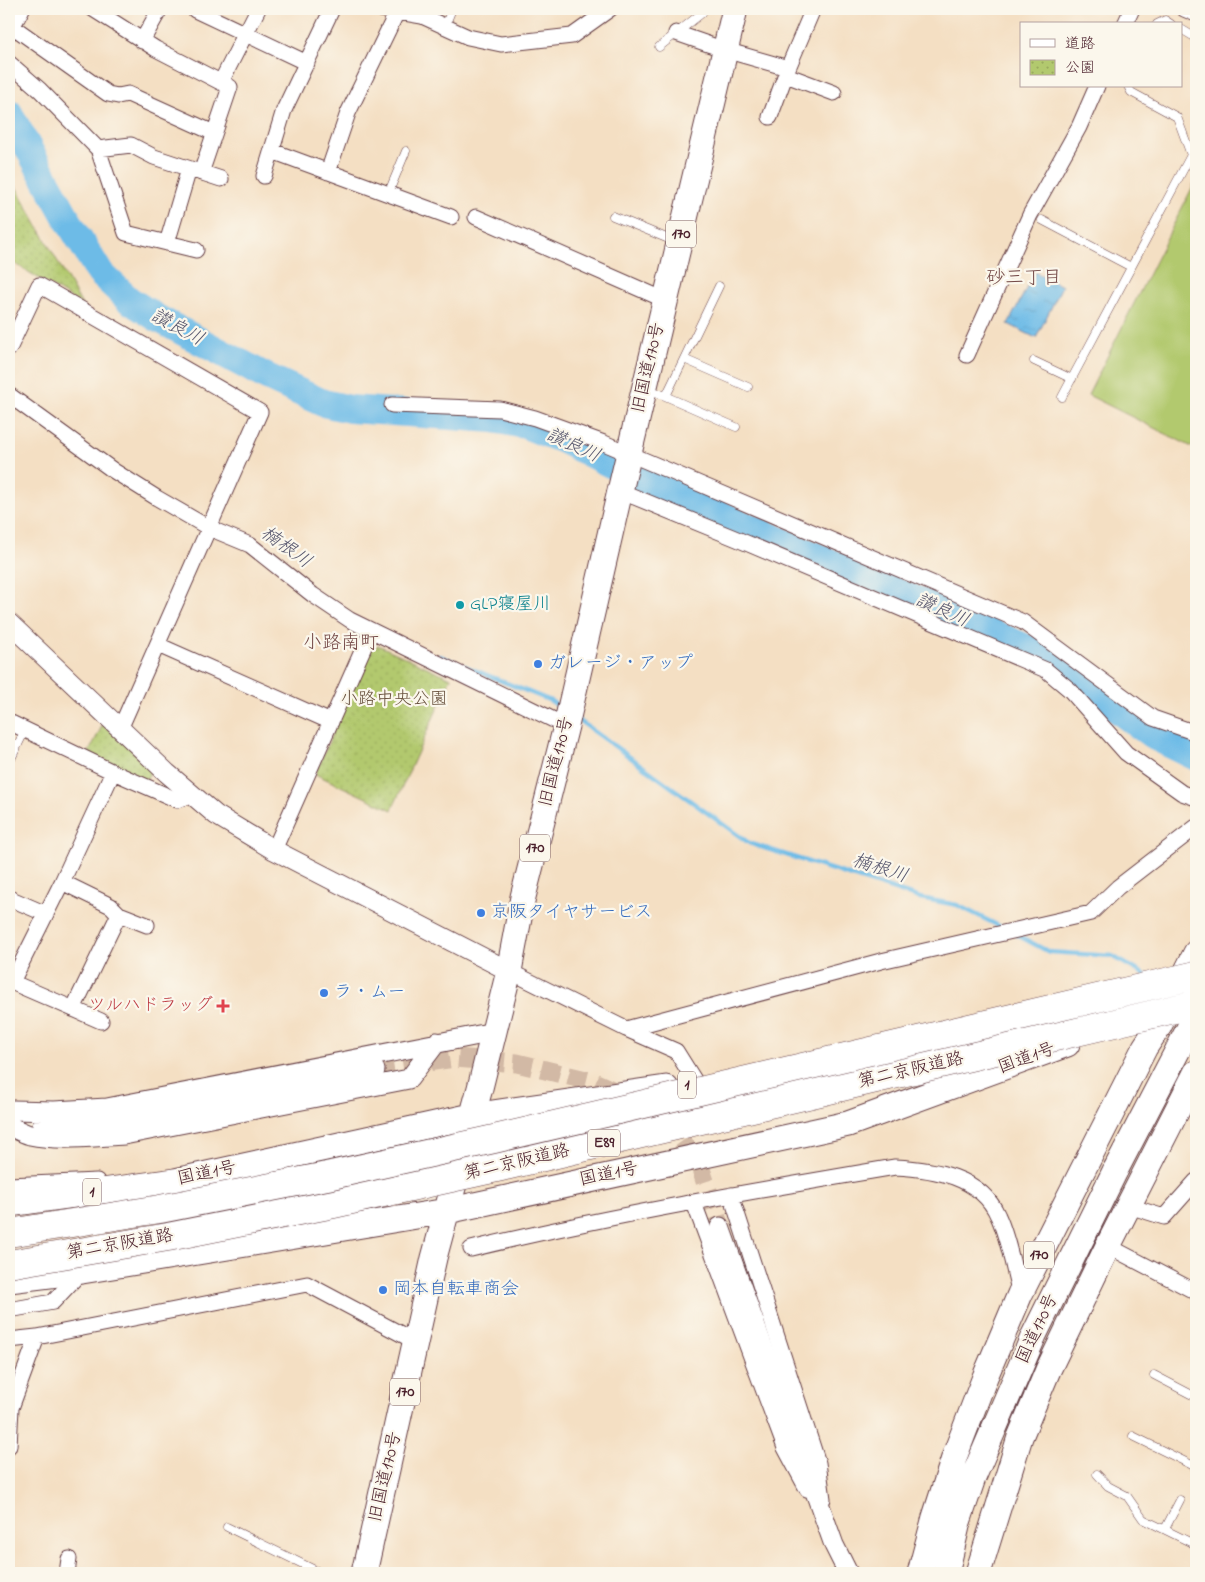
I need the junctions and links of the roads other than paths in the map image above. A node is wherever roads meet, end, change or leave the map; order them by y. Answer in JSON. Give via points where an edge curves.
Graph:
{"nodes":[{"id":1,"x":22,"y":9,"type":"edge"},
{"id":2,"x":92,"y":9,"type":"edge"},
{"id":3,"x":160,"y":9,"type":"edge"},
{"id":4,"x":258,"y":9,"type":"edge"},
{"id":5,"x":332,"y":9,"type":"edge"},
{"id":6,"x":381,"y":9,"type":"edge"},
{"id":7,"x":452,"y":9,"type":"edge"},
{"id":8,"x":610,"y":9,"type":"edge"},
{"id":9,"x":735,"y":9,"type":"edge"},
{"id":10,"x":813,"y":9,"type":"edge"},
{"id":11,"x":1132,"y":9,"type":"edge"},
{"id":12,"x":1184,"y":9,"type":"edge"},
{"id":13,"x":195,"y":10,"type":"dead end"},
{"id":14,"x":403,"y":11,"type":"edge"},
{"id":15,"x":702,"y":13,"type":"dead end"},
{"id":16,"x":1196,"y":14,"type":"edge"},
{"id":17,"x":1126,"y":22,"type":"edge"},
{"id":18,"x":445,"y":26,"type":"junction"},
{"id":19,"x":10,"y":30,"type":"edge"},
{"id":20,"x":1182,"y":30,"type":"edge"},
{"id":21,"x":676,"y":33,"type":"junction"},
{"id":22,"x":246,"y":34,"type":"junction"},
{"id":23,"x":1196,"y":38,"type":"edge"},
{"id":24,"x":142,"y":40,"type":"junction"},
{"id":25,"x":659,"y":47,"type":"dead end"},
{"id":26,"x":725,"y":50,"type":"junction"},
{"id":27,"x":9,"y":63,"type":"edge"},
{"id":28,"x":307,"y":63,"type":"junction"},
{"id":29,"x":787,"y":71,"type":"junction"},
{"id":30,"x":220,"y":82,"type":"junction"},
{"id":31,"x":1096,"y":88,"type":"edge"},
{"id":32,"x":1129,"y":88,"type":"edge"},
{"id":33,"x":834,"y":93,"type":"dead end"},
{"id":34,"x":770,"y":117,"type":"dead end"},
{"id":35,"x":214,"y":133,"type":"junction"},
{"id":36,"x":98,"y":149,"type":"junction"},
{"id":37,"x":272,"y":151,"type":"junction"},
{"id":38,"x":406,"y":152,"type":"dead end"},
{"id":39,"x":1194,"y":156,"type":"edge"},
{"id":40,"x":195,"y":171,"type":"junction"},
{"id":41,"x":328,"y":172,"type":"junction"},
{"id":42,"x":264,"y":176,"type":"dead end"},
{"id":43,"x":221,"y":179,"type":"dead end"},
{"id":44,"x":388,"y":194,"type":"junction"},
{"id":45,"x":613,"y":216,"type":"dead end"},
{"id":46,"x":451,"y":217,"type":"dead end"},
{"id":47,"x":476,"y":217,"type":"dead end"},
{"id":48,"x":1042,"y":220,"type":"dead end"},
{"id":49,"x":167,"y":243,"type":"junction"},
{"id":50,"x":678,"y":243,"type":"junction"},
{"id":51,"x":196,"y":250,"type":"dead end"},
{"id":52,"x":1131,"y":267,"type":"junction"},
{"id":53,"x":719,"y":286,"type":"dead end"},
{"id":54,"x":665,"y":300,"type":"junction"},
{"id":55,"x":9,"y":349,"type":"edge"},
{"id":56,"x":967,"y":355,"type":"dead end"},
{"id":57,"x":684,"y":359,"type":"junction"},
{"id":58,"x":1034,"y":361,"type":"dead end"},
{"id":59,"x":1072,"y":379,"type":"junction"},
{"id":60,"x":748,"y":387,"type":"dead end"},
{"id":61,"x":655,"y":392,"type":"junction"},
{"id":62,"x":9,"y":395,"type":"edge"},
{"id":63,"x":1062,"y":397,"type":"dead end"},
{"id":64,"x":392,"y":405,"type":"dead end"},
{"id":65,"x":736,"y":427,"type":"dead end"},
{"id":66,"x":628,"y":457,"type":"junction"},
{"id":67,"x":620,"y":488,"type":"junction"},
{"id":68,"x":209,"y":528,"type":"junction"},
{"id":69,"x":9,"y":623,"type":"edge"},
{"id":70,"x":371,"y":631,"type":"junction"},
{"id":71,"x":158,"y":645,"type":"junction"},
{"id":72,"x":9,"y":722,"type":"edge"},
{"id":73,"x":331,"y":722,"type":"junction"},
{"id":74,"x":566,"y":726,"type":"junction"},
{"id":75,"x":120,"y":729,"type":"junction"},
{"id":76,"x":25,"y":730,"type":"junction"},
{"id":77,"x":1196,"y":733,"type":"edge"},
{"id":78,"x":9,"y":763,"type":"edge"},
{"id":79,"x":113,"y":772,"type":"junction"},
{"id":80,"x":193,"y":795,"type":"junction"},
{"id":81,"x":1196,"y":798,"type":"edge"},
{"id":82,"x":1196,"y":827,"type":"edge"},
{"id":83,"x":274,"y":850,"type":"junction"},
{"id":84,"x":62,"y":882,"type":"junction"},
{"id":85,"x":9,"y":898,"type":"edge"},
{"id":86,"x":46,"y":914,"type":"junction"},
{"id":87,"x":119,"y":914,"type":"junction"},
{"id":88,"x":147,"y":925,"type":"dead end"},
{"id":89,"x":1196,"y":953,"type":"edge"},
{"id":90,"x":509,"y":971,"type":"junction"},
{"id":91,"x":1192,"y":976,"type":"edge"},
{"id":92,"x":10,"y":982,"type":"edge"},
{"id":93,"x":1196,"y":1004,"type":"edge"},
{"id":94,"x":73,"y":1009,"type":"junction"},
{"id":95,"x":1196,"y":1015,"type":"edge"},
{"id":96,"x":101,"y":1021,"type":"dead end"},
{"id":97,"x":1159,"y":1026,"type":"junction"},
{"id":98,"x":626,"y":1029,"type":"junction"},
{"id":99,"x":494,"y":1032,"type":"junction"},
{"id":100,"x":437,"y":1042,"type":"junction"},
{"id":101,"x":376,"y":1070,"type":"tunnel mouth"},
{"id":102,"x":1196,"y":1073,"type":"edge"},
{"id":103,"x":696,"y":1083,"type":"junction"},
{"id":104,"x":9,"y":1112,"type":"edge"},
{"id":105,"x":472,"y":1116,"type":"junction"},
{"id":106,"x":9,"y":1121,"type":"edge"},
{"id":107,"x":9,"y":1126,"type":"edge"},
{"id":108,"x":176,"y":1181,"type":"junction"},
{"id":109,"x":1196,"y":1181,"type":"edge"},
{"id":110,"x":9,"y":1185,"type":"edge"},
{"id":111,"x":731,"y":1195,"type":"junction"},
{"id":112,"x":694,"y":1203,"type":"junction"},
{"id":113,"x":9,"y":1204,"type":"edge"},
{"id":114,"x":1129,"y":1206,"type":"junction"},
{"id":115,"x":447,"y":1211,"type":"junction"},
{"id":116,"x":720,"y":1227,"type":"tunnel mouth"},
{"id":117,"x":9,"y":1233,"type":"edge"},
{"id":118,"x":1108,"y":1246,"type":"junction"},
{"id":119,"x":471,"y":1249,"type":"dead end"},
{"id":120,"x":9,"y":1264,"type":"edge"},
{"id":121,"x":82,"y":1271,"type":"junction"},
{"id":122,"x":9,"y":1280,"type":"edge"},
{"id":123,"x":1196,"y":1292,"type":"edge"},
{"id":124,"x":1020,"y":1294,"type":"junction"},
{"id":125,"x":9,"y":1310,"type":"edge"},
{"id":126,"x":37,"y":1337,"type":"junction"},
{"id":127,"x":9,"y":1340,"type":"edge"},
{"id":128,"x":416,"y":1342,"type":"junction"},
{"id":129,"x":1154,"y":1375,"type":"dead end"},
{"id":130,"x":1196,"y":1397,"type":"edge"},
{"id":131,"x":1133,"y":1436,"type":"dead end"},
{"id":132,"x":9,"y":1446,"type":"edge"},
{"id":133,"x":1196,"y":1466,"type":"edge"},
{"id":134,"x":1097,"y":1474,"type":"dead end"},
{"id":135,"x":1180,"y":1500,"type":"dead end"},
{"id":136,"x":826,"y":1526,"type":"junction"},
{"id":137,"x":228,"y":1527,"type":"dead end"},
{"id":138,"x":1165,"y":1529,"type":"junction"},
{"id":139,"x":1196,"y":1546,"type":"edge"},
{"id":140,"x":321,"y":1573,"type":"edge"},
{"id":141,"x":364,"y":1573,"type":"edge"},
{"id":142,"x":848,"y":1573,"type":"edge"},
{"id":143,"x":920,"y":1573,"type":"edge"},
{"id":144,"x":946,"y":1573,"type":"edge"},
{"id":145,"x":978,"y":1573,"type":"edge"}],
"edges":[{"from":1,"to":19,"type":"street"},
{"from":2,"to":24,"type":"street"},
{"from":3,"to":24,"type":"street"},
{"from":4,"to":22,"type":"street"},
{"from":5,"to":28,"type":"street"},
{"from":6,"to":14,"type":"street"},
{"from":7,"to":18,"type":"lane"},
{"from":8,"to":18,"type":"street","via":[[572,36],[537,41],[501,44]]},
{"from":9,"to":26,"type":"highway","name":"旧国道170号","number":"170"},
{"from":10,"to":29,"type":"street"},
{"from":11,"to":17,"type":"street"},
{"from":12,"to":16,"type":"street"},
{"from":13,"to":22,"type":"street"},
{"from":14,"to":18,"type":"street"},
{"from":14,"to":41,"type":"street","via":[[348,113]]},
{"from":15,"to":21,"type":"lane"},
{"from":19,"to":35,"type":"street","via":[[108,94],[128,94]]},
{"from":20,"to":23,"type":"lane"},
{"from":21,"to":25,"type":"lane"},
{"from":21,"to":26,"type":"street"},
{"from":22,"to":28,"type":"street"},
{"from":22,"to":30,"type":"street"},
{"from":24,"to":30,"type":"street"},
{"from":26,"to":29,"type":"street"},
{"from":26,"to":50,"type":"highway","name":"旧国道170号","number":"170"},
{"from":27,"to":36,"type":"street"},
{"from":28,"to":37,"type":"street","via":[[284,110]]},
{"from":29,"to":33,"type":"street"},
{"from":29,"to":34,"type":"street"},
{"from":30,"to":35,"type":"street","via":[[230,87]]},
{"from":31,"to":56,"type":"street","via":[[1030,215]]},
{"from":32,"to":39,"type":"lane","via":[[1177,117]]},
{"from":35,"to":40,"type":"street"},
{"from":36,"to":40,"type":"street","via":[[131,145]]},
{"from":36,"to":49,"type":"street","via":[[126,233]]},
{"from":37,"to":41,"type":"street"},
{"from":37,"to":42,"type":"street"},
{"from":38,"to":44,"type":"lane"},
{"from":39,"to":52,"type":"lane"},
{"from":40,"to":43,"type":"street"},
{"from":40,"to":49,"type":"street"},
{"from":41,"to":44,"type":"street"},
{"from":44,"to":46,"type":"street"},
{"from":45,"to":50,"type":"lane"},
{"from":47,"to":54,"type":"street"},
{"from":48,"to":52,"type":"lane"},
{"from":49,"to":51,"type":"street"},
{"from":50,"to":54,"type":"highway","name":"旧国道170号","number":"170"},
{"from":52,"to":59,"type":"lane"},
{"from":53,"to":57,"type":"lane"},
{"from":54,"to":61,"type":"highway","name":"旧国道170号","number":"170"},
{"from":55,"to":68,"type":"street","via":[[39,285],[260,412]]},
{"from":57,"to":60,"type":"lane"},
{"from":57,"to":61,"type":"lane"},
{"from":58,"to":59,"type":"lane"},
{"from":59,"to":63,"type":"lane"},
{"from":61,"to":65,"type":"lane"},
{"from":61,"to":66,"type":"highway","name":"旧国道170号","number":"170"},
{"from":62,"to":68,"type":"street","via":[[114,471]]},
{"from":64,"to":66,"type":"street","via":[[500,409],[535,418]]},
{"from":66,"to":67,"type":"highway","name":"旧国道170号","number":"170"},
{"from":66,"to":77,"type":"street","via":[[1023,622],[1153,718]]},
{"from":67,"to":74,"type":"highway","name":"旧国道170号","number":"170"},
{"from":67,"to":81,"type":"street","via":[[1046,670],[1070,690],[1126,753],[1182,793]]},
{"from":68,"to":70,"type":"street","via":[[250,545],[312,595]]},
{"from":68,"to":71,"type":"street"},
{"from":69,"to":75,"type":"street"},
{"from":70,"to":73,"type":"street"},
{"from":70,"to":74,"type":"street"},
{"from":71,"to":73,"type":"street"},
{"from":71,"to":75,"type":"street"},
{"from":72,"to":76,"type":"street"},
{"from":73,"to":83,"type":"street"},
{"from":74,"to":90,"type":"highway","name":"旧国道170号","number":"170","via":[[523,897]]},
{"from":75,"to":80,"type":"street"},
{"from":76,"to":78,"type":"lane"},
{"from":76,"to":79,"type":"street"},
{"from":79,"to":80,"type":"street","via":[[177,800]]},
{"from":79,"to":84,"type":"street"},
{"from":80,"to":83,"type":"street","via":[[216,815]]},
{"from":82,"to":98,"type":"street","via":[[1118,886],[1091,913],[882,961]]},
{"from":83,"to":90,"type":"street"},
{"from":84,"to":86,"type":"street"},
{"from":84,"to":87,"type":"street","via":[[111,906]]},
{"from":85,"to":86,"type":"street"},
{"from":86,"to":92,"type":"street"},
{"from":87,"to":88,"type":"street"},
{"from":87,"to":94,"type":"street"},
{"from":89,"to":91,"type":"highway","number":"170"},
{"from":90,"to":98,"type":"street"},
{"from":90,"to":99,"type":"highway","name":"旧国道170号","number":"170"},
{"from":91,"to":97,"type":"highway","number":"170"},
{"from":91,"to":103,"type":"highway","name":"国道1号","number":"1"},
{"from":91,"to":117,"type":"highway","name":"第二京阪道路","number":"E89","bridge":true,"via":[[494,1140],[160,1209]]},
{"from":92,"to":94,"type":"street"},
{"from":93,"to":120,"type":"highway","name":"第二京阪道路","number":"E89","bridge":true,"via":[[344,1202],[168,1238]]},
{"from":94,"to":96,"type":"street"},
{"from":95,"to":97,"type":"highway","name":"国道1号"},
{"from":95,"to":144,"type":"highway","name":"国道170号","number":"170","bridge":true,"via":[[1034,1335],[973,1478]]},
{"from":97,"to":115,"type":"highway","name":"国道1号","via":[[1080,1040],[848,1124]]},
{"from":97,"to":124,"type":"highway","number":"170"},
{"from":98,"to":103,"type":"street","via":[[676,1051]]},
{"from":99,"to":100,"type":"street"},
{"from":99,"to":105,"type":"highway","name":"旧国道170号","number":"170"},
{"from":100,"to":104,"type":"street","via":[[107,1108]]},
{"from":100,"to":107,"type":"street","via":[[409,1079],[124,1135],[89,1138],[30,1135]]},
{"from":101,"to":106,"type":"street","via":[[110,1122],[42,1125]]},
{"from":102,"to":114,"type":"highway"},
{"from":103,"to":105,"type":"highway","name":"国道1号","number":"1"},
{"from":105,"to":108,"type":"highway","name":"国道1号","number":"1"},
{"from":105,"to":115,"type":"highway","name":"旧国道170号","number":"170"},
{"from":108,"to":110,"type":"street"},
{"from":108,"to":113,"type":"highway","name":"国道1号","number":"1"},
{"from":109,"to":114,"type":"street","via":[[1164,1217]]},
{"from":111,"to":112,"type":"street"},
{"from":111,"to":124,"type":"street","via":[[895,1167],[922,1168],[951,1175],[987,1198],[998,1214]]},
{"from":111,"to":136,"type":"street","via":[[818,1463]]},
{"from":112,"to":119,"type":"street"},
{"from":112,"to":136,"type":"street","via":[[785,1448]]},
{"from":114,"to":118,"type":"highway"},
{"from":115,"to":121,"type":"highway","name":"国道1号"},
{"from":115,"to":128,"type":"highway","name":"旧国道170号","number":"170"},
{"from":116,"to":136,"type":"street"},
{"from":118,"to":123,"type":"street"},
{"from":118,"to":145,"type":"highway","via":[[1048,1370],[1020,1437]]},
{"from":121,"to":122,"type":"highway","name":"国道1号"},
{"from":121,"to":125,"type":"street","via":[[53,1302]]},
{"from":124,"to":143,"type":"highway","number":"170","via":[[955,1455]]},
{"from":126,"to":127,"type":"street"},
{"from":126,"to":128,"type":"street","via":[[306,1284]]},
{"from":126,"to":132,"type":"street","via":[[11,1408]]},
{"from":128,"to":141,"type":"highway","name":"旧国道170号","number":"170"},
{"from":129,"to":130,"type":"lane"},
{"from":131,"to":133,"type":"lane"},
{"from":134,"to":138,"type":"lane","via":[[1108,1486],[1127,1496],[1143,1518]]},
{"from":135,"to":138,"type":"lane"},
{"from":136,"to":142,"type":"street"},
{"from":137,"to":140,"type":"lane"},
{"from":138,"to":139,"type":"lane"}]}
